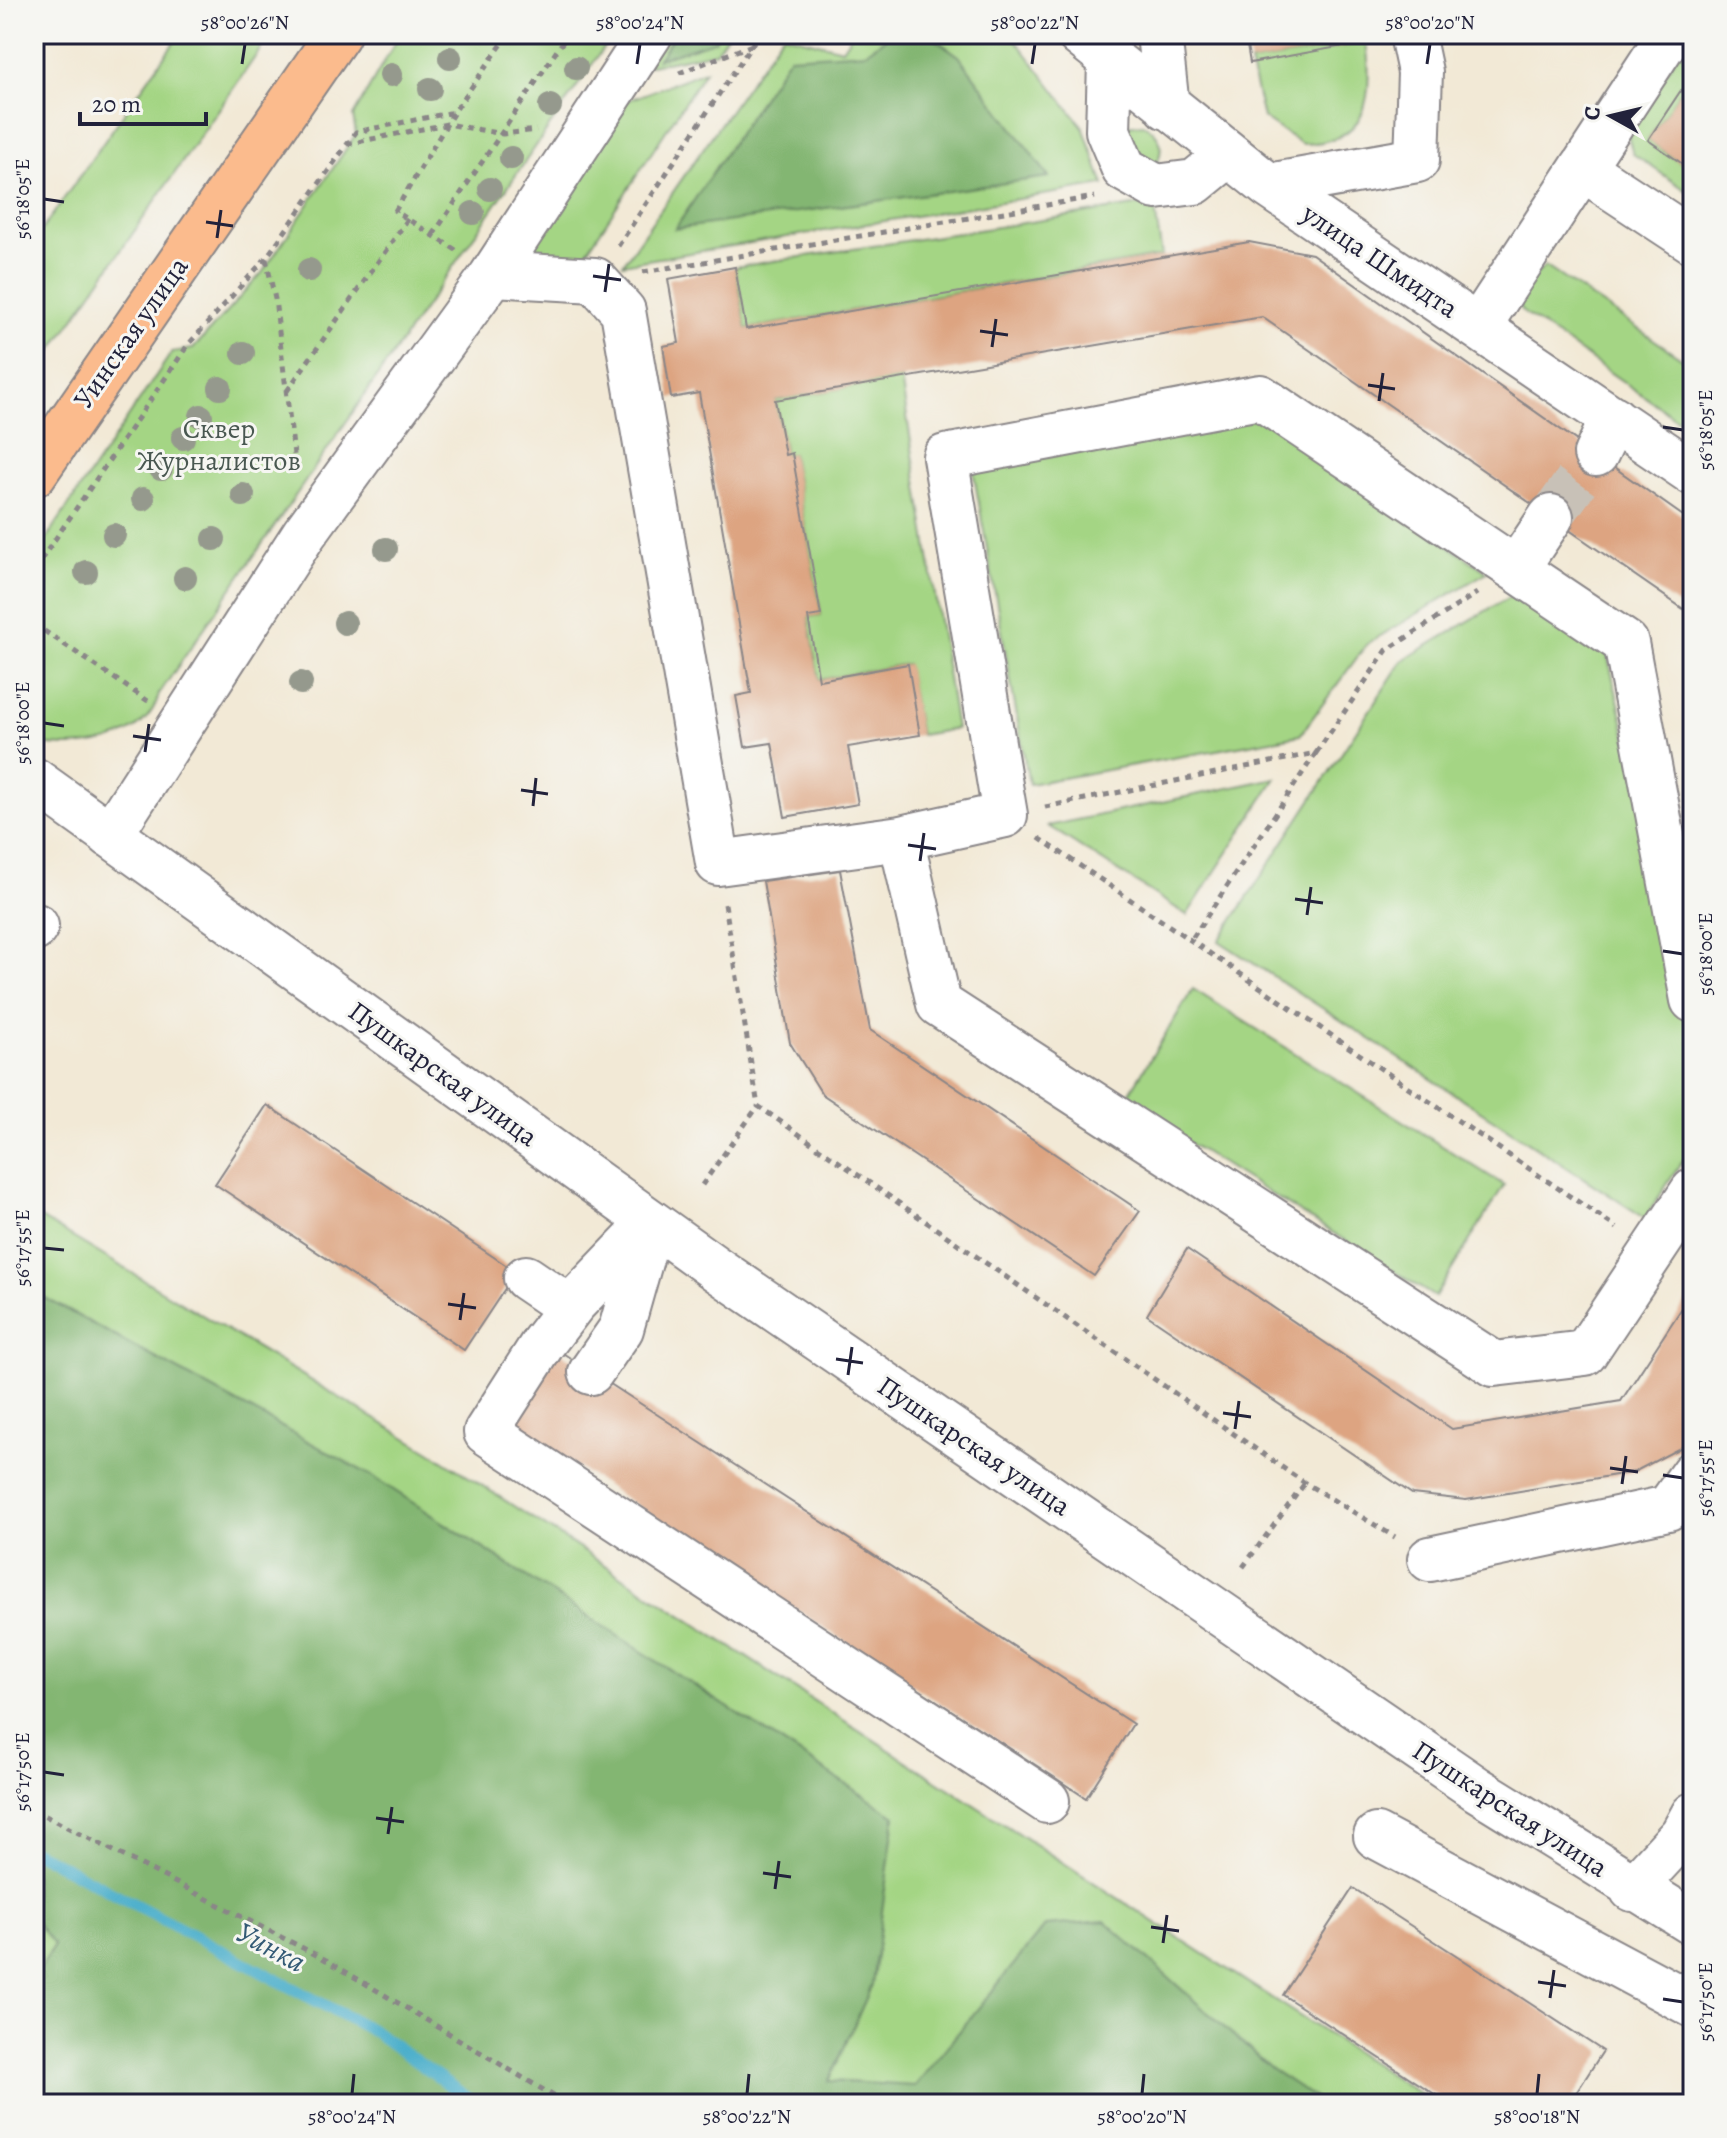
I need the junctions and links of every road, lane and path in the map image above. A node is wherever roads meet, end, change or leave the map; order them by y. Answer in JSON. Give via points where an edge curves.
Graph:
{"nodes":[{"id":1,"x":338,"y":34,"type":"edge"},
{"id":2,"x":509,"y":34,"type":"edge"},
{"id":3,"x":568,"y":34,"type":"edge"},
{"id":4,"x":650,"y":34,"type":"edge"},
{"id":5,"x":759,"y":34,"type":"edge"},
{"id":6,"x":1159,"y":34,"type":"edge"},
{"id":7,"x":1412,"y":34,"type":"edge"},
{"id":8,"x":1670,"y":34,"type":"edge"},
{"id":9,"x":1095,"y":48,"type":"edge"},
{"id":10,"x":1167,"y":107,"type":"junction"},
{"id":11,"x":454,"y":112,"type":"junction"},
{"id":12,"x":447,"y":124,"type":"junction"},
{"id":13,"x":347,"y":144,"type":"junction"},
{"id":14,"x":1228,"y":155,"type":"junction"},
{"id":15,"x":1582,"y":168,"type":"junction"},
{"id":16,"x":1269,"y":186,"type":"junction"},
{"id":17,"x":1156,"y":187,"type":"junction"},
{"id":18,"x":408,"y":219,"type":"junction"},
{"id":19,"x":433,"y":235,"type":"junction"},
{"id":20,"x":1693,"y":241,"type":"edge"},
{"id":21,"x":266,"y":258,"type":"junction"},
{"id":22,"x":493,"y":274,"type":"junction"},
{"id":23,"x":595,"y":280,"type":"junction"},
{"id":24,"x":1478,"y":327,"type":"junction"},
{"id":25,"x":286,"y":391,"type":"junction"},
{"id":26,"x":1693,"y":473,"type":"edge"},
{"id":27,"x":34,"y":474,"type":"edge"},
{"id":28,"x":1551,"y":517,"type":"tunnel mouth"},
{"id":29,"x":304,"y":534,"type":"junction"},
{"id":30,"x":1516,"y":569,"type":"junction"},
{"id":31,"x":34,"y":570,"type":"edge"},
{"id":32,"x":34,"y":624,"type":"edge"},
{"id":33,"x":182,"y":723,"type":"junction"},
{"id":34,"x":1316,"y":753,"type":"junction"},
{"id":35,"x":34,"y":780,"type":"edge"},
{"id":36,"x":1005,"y":815,"type":"junction"},
{"id":37,"x":110,"y":835,"type":"junction"},
{"id":38,"x":901,"y":838,"type":"junction"},
{"id":39,"x":718,"y":863,"type":"junction"},
{"id":40,"x":1191,"y":940,"type":"junction"},
{"id":41,"x":1693,"y":1000,"type":"edge"},
{"id":42,"x":758,"y":1106,"type":"junction"},
{"id":43,"x":702,"y":1185,"type":"dead end"},
{"id":44,"x":1693,"y":1191,"type":"edge"},
{"id":45,"x":651,"y":1223,"type":"junction"},
{"id":46,"x":1653,"y":1252,"type":"junction"},
{"id":47,"x":526,"y":1278,"type":"dead end"},
{"id":48,"x":573,"y":1304,"type":"junction"},
{"id":49,"x":591,"y":1372,"type":"dead end"},
{"id":50,"x":1693,"y":1473,"type":"edge"},
{"id":51,"x":1305,"y":1483,"type":"junction"},
{"id":52,"x":1430,"y":1559,"type":"joint"},
{"id":53,"x":1243,"y":1567,"type":"dead end"},
{"id":54,"x":1047,"y":1801,"type":"dead end"},
{"id":55,"x":34,"y":1810,"type":"edge"},
{"id":56,"x":1693,"y":1815,"type":"edge"},
{"id":57,"x":1376,"y":1836,"type":"dead end"},
{"id":58,"x":1632,"y":1889,"type":"junction"},
{"id":59,"x":1693,"y":1923,"type":"edge"},
{"id":60,"x":1693,"y":2005,"type":"edge"},
{"id":61,"x":567,"y":2104,"type":"edge"}],
"edges":[{"from":1,"to":27,"type":"main road","name":"Уинская улица"},
{"from":2,"to":11,"type":"path"},
{"from":3,"to":19,"type":"path"},
{"from":4,"to":22,"type":"street"},
{"from":5,"to":23,"type":"path"},
{"from":6,"to":10,"type":"street"},
{"from":7,"to":16,"type":"street","via":[[1420,72],[1417,160]]},
{"from":8,"to":15,"type":"street"},
{"from":9,"to":10,"type":"street","name":"улица Шмидта"},
{"from":9,"to":17,"type":"street","via":[[1108,131],[1124,169]]},
{"from":10,"to":14,"type":"street","name":"улица Шмидта"},
{"from":11,"to":12,"type":"path"},
{"from":11,"to":13,"type":"path","via":[[356,132]]},
{"from":12,"to":13,"type":"path"},
{"from":12,"to":18,"type":"path","via":[[395,211]]},
{"from":13,"to":21,"type":"path"},
{"from":14,"to":16,"type":"street","name":"улица Шмидта"},
{"from":14,"to":17,"type":"street","via":[[1195,182]]},
{"from":15,"to":20,"type":"street"},
{"from":15,"to":24,"type":"street"},
{"from":16,"to":24,"type":"street","name":"улица Шмидта"},
{"from":17,"to":23,"type":"path"},
{"from":18,"to":19,"type":"path"},
{"from":18,"to":25,"type":"path"},
{"from":19,"to":22,"type":"path"},
{"from":21,"to":25,"type":"path"},
{"from":21,"to":31,"type":"path","via":[[188,345]]},
{"from":22,"to":23,"type":"street"},
{"from":22,"to":29,"type":"street"},
{"from":23,"to":39,"type":"street","via":[[623,311]]},
{"from":24,"to":26,"type":"street","name":"улица Шмидта","via":[[1604,436]]},
{"from":25,"to":29,"type":"path"},
{"from":28,"to":30,"type":"street"},
{"from":29,"to":33,"type":"street"},
{"from":30,"to":34,"type":"path","via":[[1387,650]]},
{"from":30,"to":36,"type":"street","via":[[1260,397],[945,457]]},
{"from":30,"to":41,"type":"street","via":[[1626,643]]},
{"from":32,"to":33,"type":"path"},
{"from":33,"to":37,"type":"street"},
{"from":34,"to":36,"type":"path"},
{"from":34,"to":40,"type":"path"},
{"from":35,"to":37,"type":"street","name":"Пушкарская улица"},
{"from":36,"to":38,"type":"street"},
{"from":36,"to":40,"type":"path"},
{"from":37,"to":45,"type":"street","name":"Пушкарская улица"},
{"from":38,"to":39,"type":"street"},
{"from":38,"to":46,"type":"street","via":[[939,1004],[1494,1364],[1585,1353]]},
{"from":39,"to":42,"type":"path"},
{"from":40,"to":46,"type":"path"},
{"from":42,"to":43,"type":"path"},
{"from":42,"to":51,"type":"path"},
{"from":44,"to":46,"type":"street"},
{"from":45,"to":48,"type":"street"},
{"from":45,"to":49,"type":"street","via":[[621,1329]]},
{"from":45,"to":58,"type":"street","name":"Пушкарская улица","via":[[1387,1728]]},
{"from":47,"to":48,"type":"street"},
{"from":48,"to":54,"type":"street","via":[[486,1432]]},
{"from":50,"to":52,"type":"street","via":[[1668,1508]]},
{"from":51,"to":52,"type":"path"},
{"from":51,"to":53,"type":"path"},
{"from":55,"to":61,"type":"path","via":[[326,1960]]},
{"from":56,"to":58,"type":"street","via":[[1682,1835]]},
{"from":57,"to":60,"type":"street"},
{"from":58,"to":59,"type":"street","name":"Пушкарская улица"}]}
